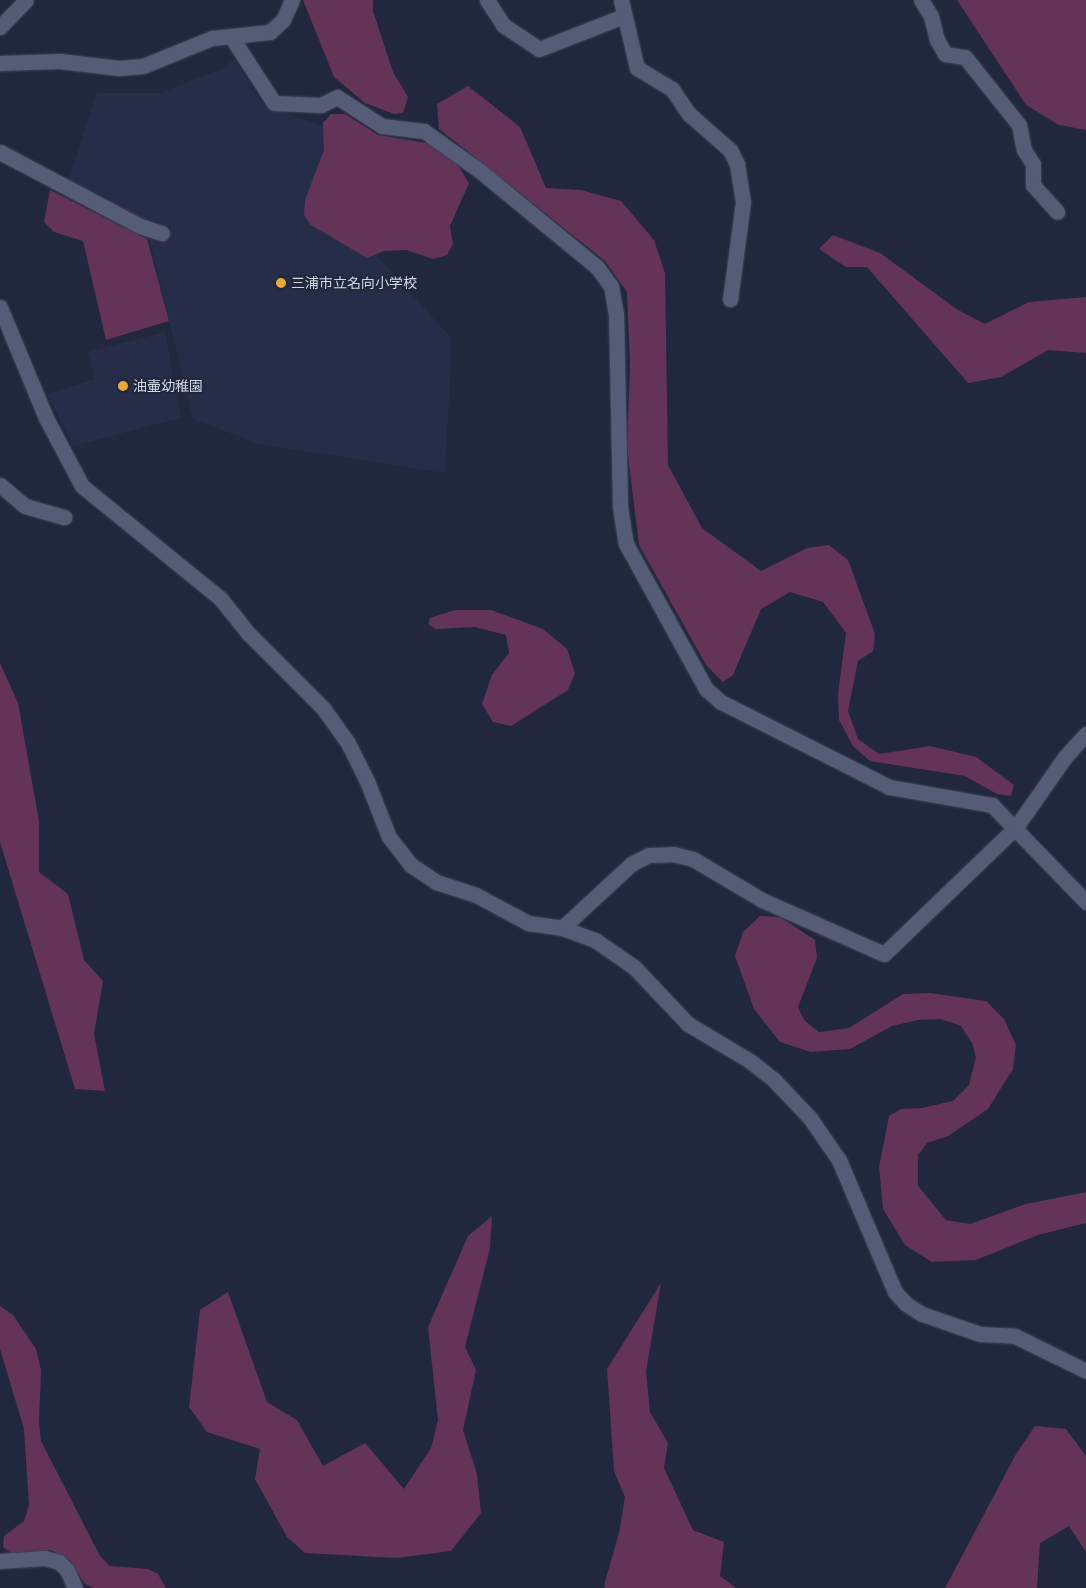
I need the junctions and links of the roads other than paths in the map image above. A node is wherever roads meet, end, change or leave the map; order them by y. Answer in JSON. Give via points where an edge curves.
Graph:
{"nodes":[{"id":1,"x":26,"y":0,"type":"edge"},
{"id":2,"x":292,"y":0,"type":"edge"},
{"id":3,"x":487,"y":0,"type":"edge"},
{"id":4,"x":621,"y":0,"type":"edge"},
{"id":5,"x":921,"y":0,"type":"edge"},
{"id":6,"x":624,"y":16,"type":"junction"},
{"id":7,"x":0,"y":27,"type":"edge"},
{"id":8,"x":232,"y":38,"type":"junction"},
{"id":9,"x":0,"y":62,"type":"edge"},
{"id":10,"x":0,"y":152,"type":"edge"},
{"id":11,"x":1057,"y":212,"type":"dead end"},
{"id":12,"x":162,"y":233,"type":"dead end"},
{"id":13,"x":730,"y":299,"type":"dead end"},
{"id":14,"x":0,"y":307,"type":"edge"},
{"id":15,"x":0,"y":485,"type":"edge"},
{"id":16,"x":64,"y":517,"type":"dead end"},
{"id":17,"x":1086,"y":734,"type":"edge"},
{"id":18,"x":1016,"y":826,"type":"junction"},
{"id":19,"x":1086,"y":902,"type":"edge"},
{"id":20,"x":562,"y":928,"type":"junction"},
{"id":21,"x":1086,"y":1371,"type":"edge"},
{"id":22,"x":0,"y":1561,"type":"edge"},
{"id":23,"x":75,"y":1588,"type":"edge"}],
"edges":[{"from":1,"to":7,"type":"street"},
{"from":2,"to":8,"type":"street","via":[[283,20],[270,32]]},
{"from":3,"to":6,"type":"street","via":[[503,25],[539,49]]},
{"from":4,"to":6,"type":"street"},
{"from":5,"to":11,"type":"street","via":[[946,54],[965,57],[1019,125],[1024,150],[1033,164],[1033,185]]},
{"from":6,"to":13,"type":"street","via":[[637,68],[672,89],[689,114],[730,150],[736,164],[743,202]]},
{"from":8,"to":9,"type":"street","via":[[212,38],[143,66],[119,68],[60,61]]},
{"from":8,"to":18,"type":"street","via":[[274,103],[321,105],[337,97],[382,126],[424,131],[597,267],[611,286],[616,313],[620,507],[626,544],[706,688],[722,702],[889,787],[992,805]]},
{"from":10,"to":12,"type":"street","via":[[140,226]]},
{"from":14,"to":20,"type":"street","via":[[46,418],[82,486],[220,598],[248,633],[323,708],[348,743],[367,781],[388,837],[411,865],[436,882],[476,895],[528,923]]},
{"from":15,"to":16,"type":"street","via":[[25,506]]},
{"from":17,"to":18,"type":"street","via":[[1065,757]]},
{"from":18,"to":19,"type":"street"},
{"from":18,"to":20,"type":"street","via":[[884,954],[762,900],[693,859],[673,854],[650,855],[631,864]]},
{"from":20,"to":21,"type":"street","via":[[595,940],[618,954],[688,1024],[750,1061],[810,1118],[839,1160],[895,1292],[906,1304],[922,1314],[980,1334],[1015,1336]]},
{"from":22,"to":23,"type":"street","via":[[45,1558],[59,1562],[67,1570]]}]}
